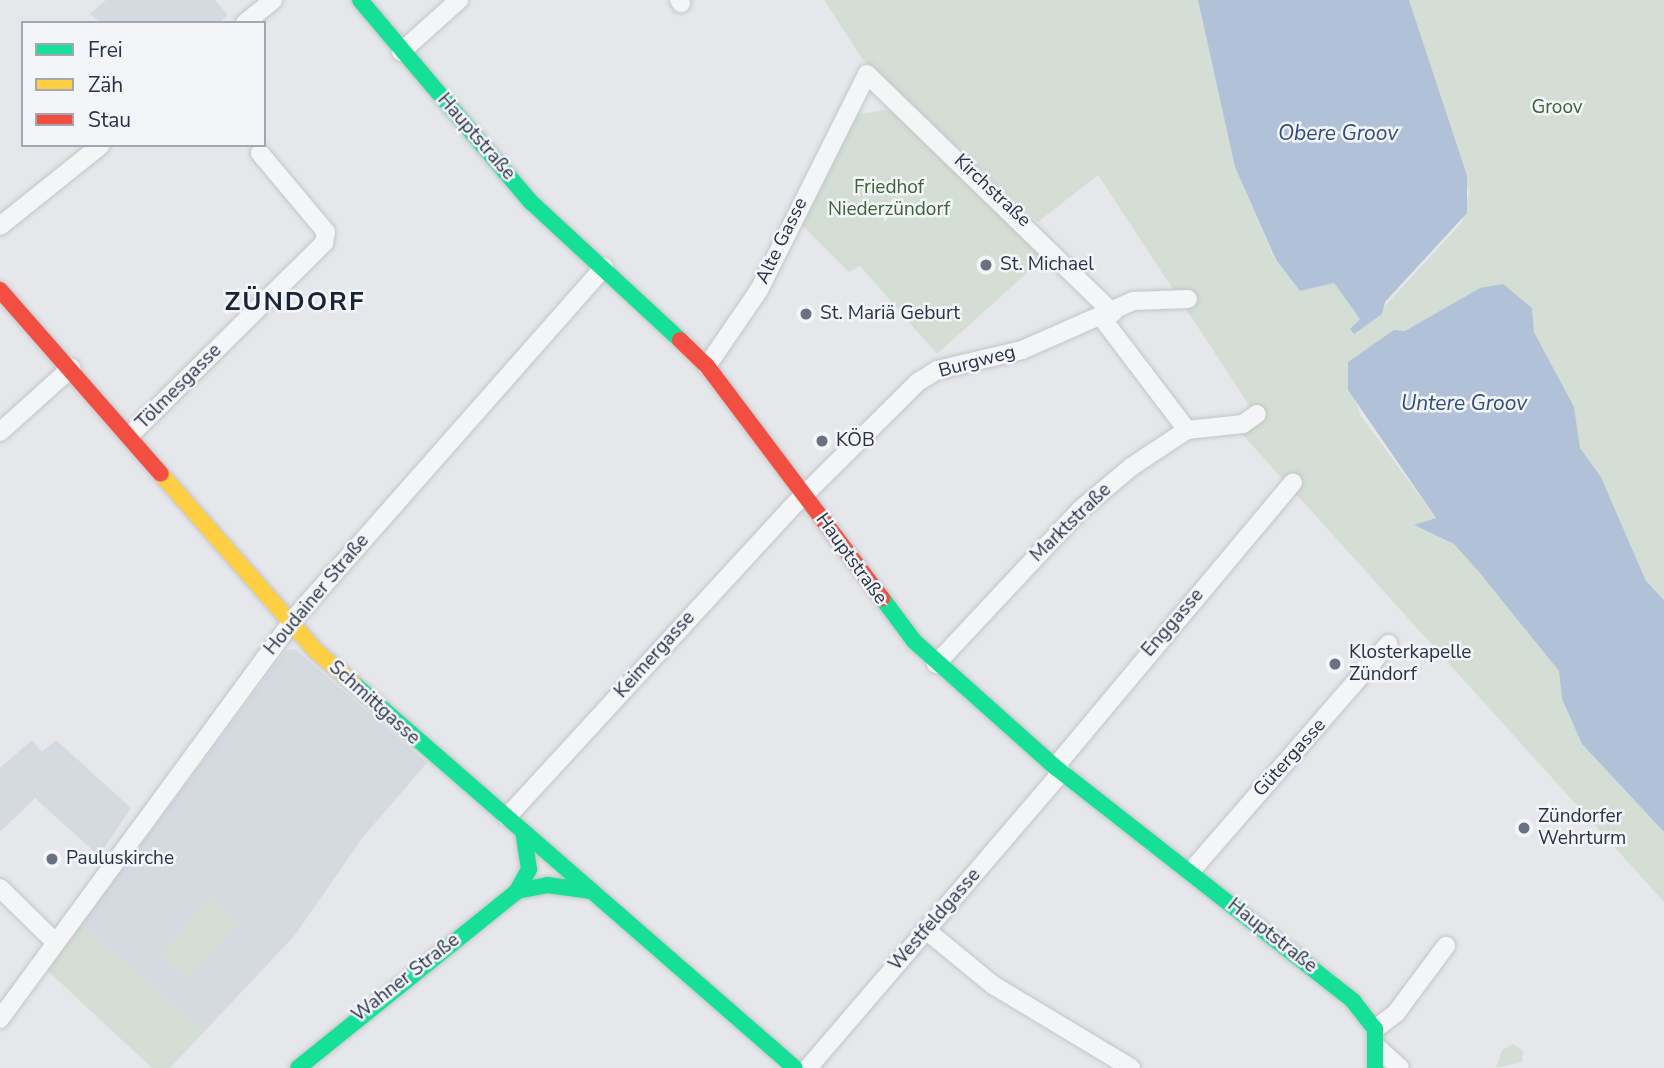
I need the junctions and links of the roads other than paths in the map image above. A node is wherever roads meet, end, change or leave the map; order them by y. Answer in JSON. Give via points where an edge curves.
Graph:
{"nodes":[{"id":1,"x":273,"y":0,"type":"edge"},
{"id":2,"x":360,"y":0,"type":"edge"},
{"id":3,"x":459,"y":0,"type":"edge"},
{"id":4,"x":247,"y":21,"type":"edge"},
{"id":5,"x":401,"y":52,"type":"junction"},
{"id":6,"x":867,"y":74,"type":"joint"},
{"id":7,"x":99,"y":147,"type":"edge"},
{"id":8,"x":260,"y":153,"type":"dead end"},
{"id":9,"x":0,"y":226,"type":"edge"},
{"id":10,"x":604,"y":267,"type":"junction"},
{"id":11,"x":0,"y":290,"type":"edge"},
{"id":12,"x":1188,"y":299,"type":"dead end"},
{"id":13,"x":1107,"y":315,"type":"junction"},
{"id":14,"x":708,"y":366,"type":"junction"},
{"id":15,"x":71,"y":368,"type":"junction"},
{"id":16,"x":1257,"y":414,"type":"dead end"},
{"id":17,"x":1187,"y":430,"type":"junction"},
{"id":18,"x":0,"y":432,"type":"edge"},
{"id":19,"x":131,"y":434,"type":"junction"},
{"id":20,"x":1293,"y":482,"type":"dead end"},
{"id":21,"x":805,"y":495,"type":"junction"},
{"id":22,"x":292,"y":621,"type":"junction"},
{"id":23,"x":1388,"y":644,"type":"dead end"},
{"id":24,"x":936,"y":664,"type":"junction"},
{"id":25,"x":1058,"y":770,"type":"junction"},
{"id":26,"x":507,"y":817,"type":"junction"},
{"id":27,"x":523,"y":832,"type":"junction"},
{"id":28,"x":1191,"y":871,"type":"junction"},
{"id":29,"x":0,"y":888,"type":"edge"},
{"id":30,"x":517,"y":891,"type":"junction"},
{"id":31,"x":595,"y":892,"type":"junction"},
{"id":32,"x":926,"y":930,"type":"junction"},
{"id":33,"x":56,"y":943,"type":"junction"},
{"id":34,"x":1446,"y":946,"type":"dead end"},
{"id":35,"x":0,"y":1019,"type":"edge"},
{"id":36,"x":1375,"y":1029,"type":"junction"},
{"id":37,"x":1378,"y":1049,"type":"junction"},
{"id":38,"x":298,"y":1068,"type":"edge"},
{"id":39,"x":795,"y":1068,"type":"edge"},
{"id":40,"x":808,"y":1068,"type":"edge"},
{"id":41,"x":1131,"y":1068,"type":"edge"},
{"id":42,"x":1375,"y":1068,"type":"edge"},
{"id":43,"x":1400,"y":1068,"type":"edge"}],
"edges":[{"from":1,"to":4,"type":"street"},
{"from":2,"to":5,"type":"main road","name":"Hauptstraße"},
{"from":3,"to":5,"type":"street"},
{"from":5,"to":10,"type":"main road","name":"Hauptstraße","via":[[531,202]]},
{"from":6,"to":13,"type":"street","name":"Kirchstraße"},
{"from":6,"to":14,"type":"street","name":"Alte Gasse","via":[[759,290]]},
{"from":7,"to":9,"type":"street"},
{"from":8,"to":19,"type":"street","name":"Tölmesgasse","via":[[326,232],[324,243]]},
{"from":10,"to":14,"type":"main road","name":"Hauptstraße"},
{"from":10,"to":22,"type":"street","name":"Houdainer Straße"},
{"from":11,"to":15,"type":"main road","name":"Schmittgasse"},
{"from":12,"to":13,"type":"street","name":"Burgweg","via":[[1133,301]]},
{"from":13,"to":17,"type":"street","name":"Kirchstraße"},
{"from":13,"to":21,"type":"street","name":"Burgweg","via":[[1022,350],[937,370]]},
{"from":14,"to":21,"type":"main road","name":"Hauptstraße"},
{"from":15,"to":18,"type":"street"},
{"from":15,"to":19,"type":"main road","name":"Schmittgasse"},
{"from":16,"to":17,"type":"street","via":[[1232,426]]},
{"from":17,"to":24,"type":"street","name":"Marktstraße","via":[[1080,510]]},
{"from":19,"to":22,"type":"main road","name":"Schmittgasse"},
{"from":20,"to":25,"type":"street","name":"Enggasse"},
{"from":21,"to":24,"type":"main road","name":"Hauptstraße","via":[[862,578]]},
{"from":21,"to":26,"type":"street","name":"Keimergasse"},
{"from":22,"to":26,"type":"main road","name":"Schmittgasse","via":[[374,706]]},
{"from":22,"to":33,"type":"street","name":"Houdainer Straße"},
{"from":23,"to":28,"type":"street","name":"Gütergasse"},
{"from":24,"to":25,"type":"main road","name":"Hauptstraße"},
{"from":25,"to":28,"type":"main road","name":"Hauptstraße"},
{"from":25,"to":32,"type":"street","name":"Westfeldgasse"},
{"from":26,"to":27,"type":"main road","name":"Schmittgasse"},
{"from":27,"to":30,"type":"main road","via":[[529,869]]},
{"from":27,"to":31,"type":"main road","name":"Schmittgasse"},
{"from":28,"to":36,"type":"main road","name":"Hauptstraße","via":[[1353,1001]]},
{"from":29,"to":33,"type":"street"},
{"from":30,"to":31,"type":"main road","via":[[547,885]]},
{"from":30,"to":38,"type":"main road","name":"Wahner Straße"},
{"from":31,"to":39,"type":"main road","name":"Schmittgasse"},
{"from":32,"to":40,"type":"street","name":"Westfeldgasse"},
{"from":32,"to":41,"type":"street","via":[[993,985]]},
{"from":33,"to":35,"type":"street","name":"Houdainer Straße"},
{"from":34,"to":36,"type":"street","via":[[1396,1013]]},
{"from":36,"to":37,"type":"main road","name":"Hauptstraße"},
{"from":37,"to":42,"type":"main road","name":"Hauptstraße"},
{"from":37,"to":43,"type":"street"}]}
